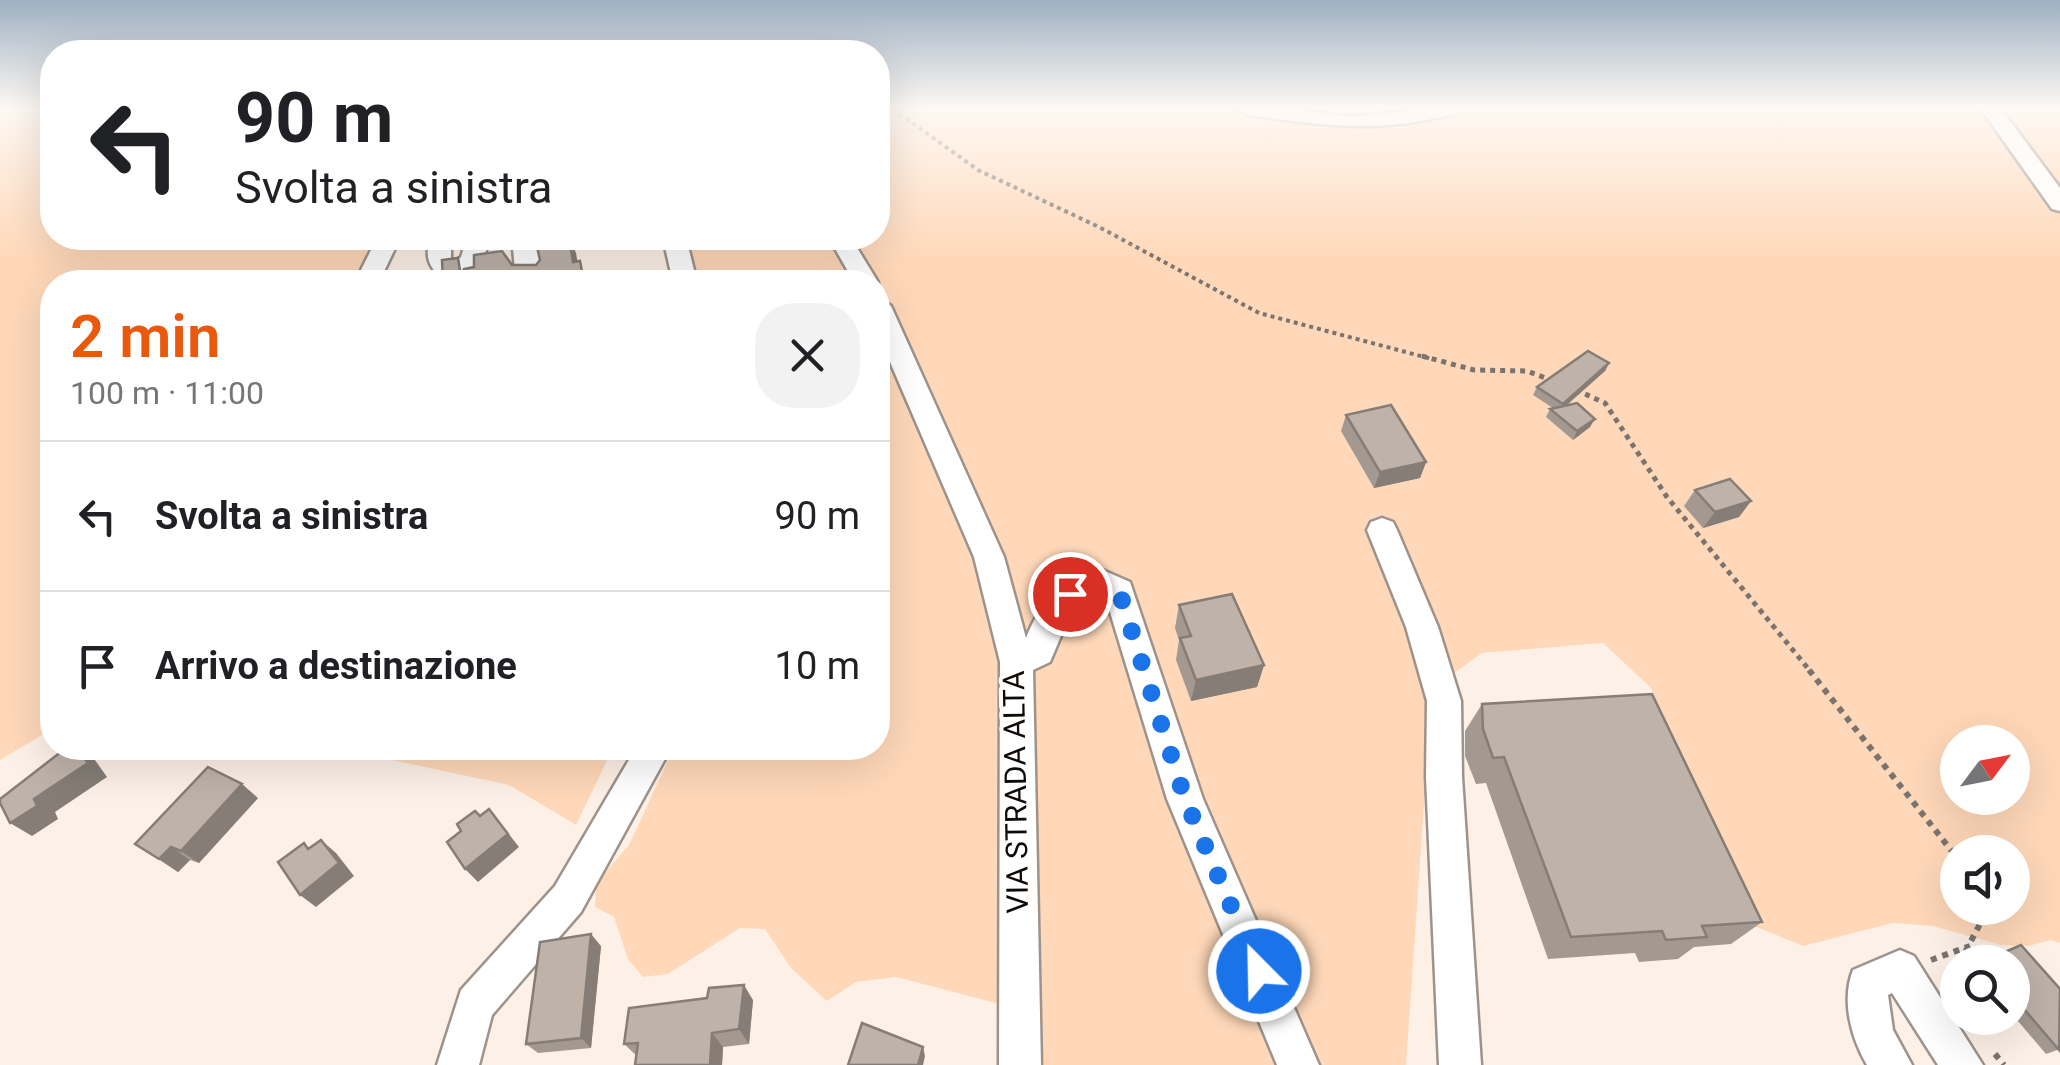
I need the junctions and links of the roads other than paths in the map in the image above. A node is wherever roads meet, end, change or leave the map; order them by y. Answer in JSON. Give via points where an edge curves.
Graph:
{"nodes":[{"id":1,"x":2027,"y":159,"type":"edge"},
{"id":2,"x":2060,"y":204,"type":"edge"},
{"id":3,"x":439,"y":250,"type":"edge"},
{"id":4,"x":475,"y":250,"type":"edge"},
{"id":5,"x":450,"y":270,"type":"edge"},
{"id":6,"x":450,"y":270,"type":"edge"},
{"id":7,"x":890,"y":333,"type":"edge"},
{"id":8,"x":1382,"y":530,"type":"dead end"},
{"id":9,"x":1016,"y":662,"type":"junction"},
{"id":10,"x":647,"y":760,"type":"edge"},
{"id":11,"x":458,"y":1065,"type":"edge"},
{"id":12,"x":1020,"y":1065,"type":"edge"},
{"id":13,"x":1298,"y":1065,"type":"edge"},
{"id":14,"x":1460,"y":1065,"type":"edge"},
{"id":15,"x":1891,"y":1065,"type":"edge"},
{"id":16,"x":1962,"y":1065,"type":"edge"}],
"edges":[{"from":1,"to":2,"type":"street"},
{"from":3,"to":5,"type":"street","via":[[438,262]]},
{"from":4,"to":6,"type":"street","via":[[472,261]]},
{"from":7,"to":9,"type":"street","name":"VIA STRADA ALTA","via":[[990,557]]},
{"from":8,"to":14,"type":"street","via":[[1444,701]]},
{"from":9,"to":12,"type":"street","name":"VIA STRADA ALTA"},
{"from":9,"to":13,"type":"street","via":[[1038,652],[1046,622],[1070,594],[1098,580],[1119,591],[1185,799]]},
{"from":10,"to":11,"type":"street","via":[[568,898],[476,1004]]},
{"from":15,"to":16,"type":"street","via":[[1873,1036],[1867,984],[1900,970]]}]}
